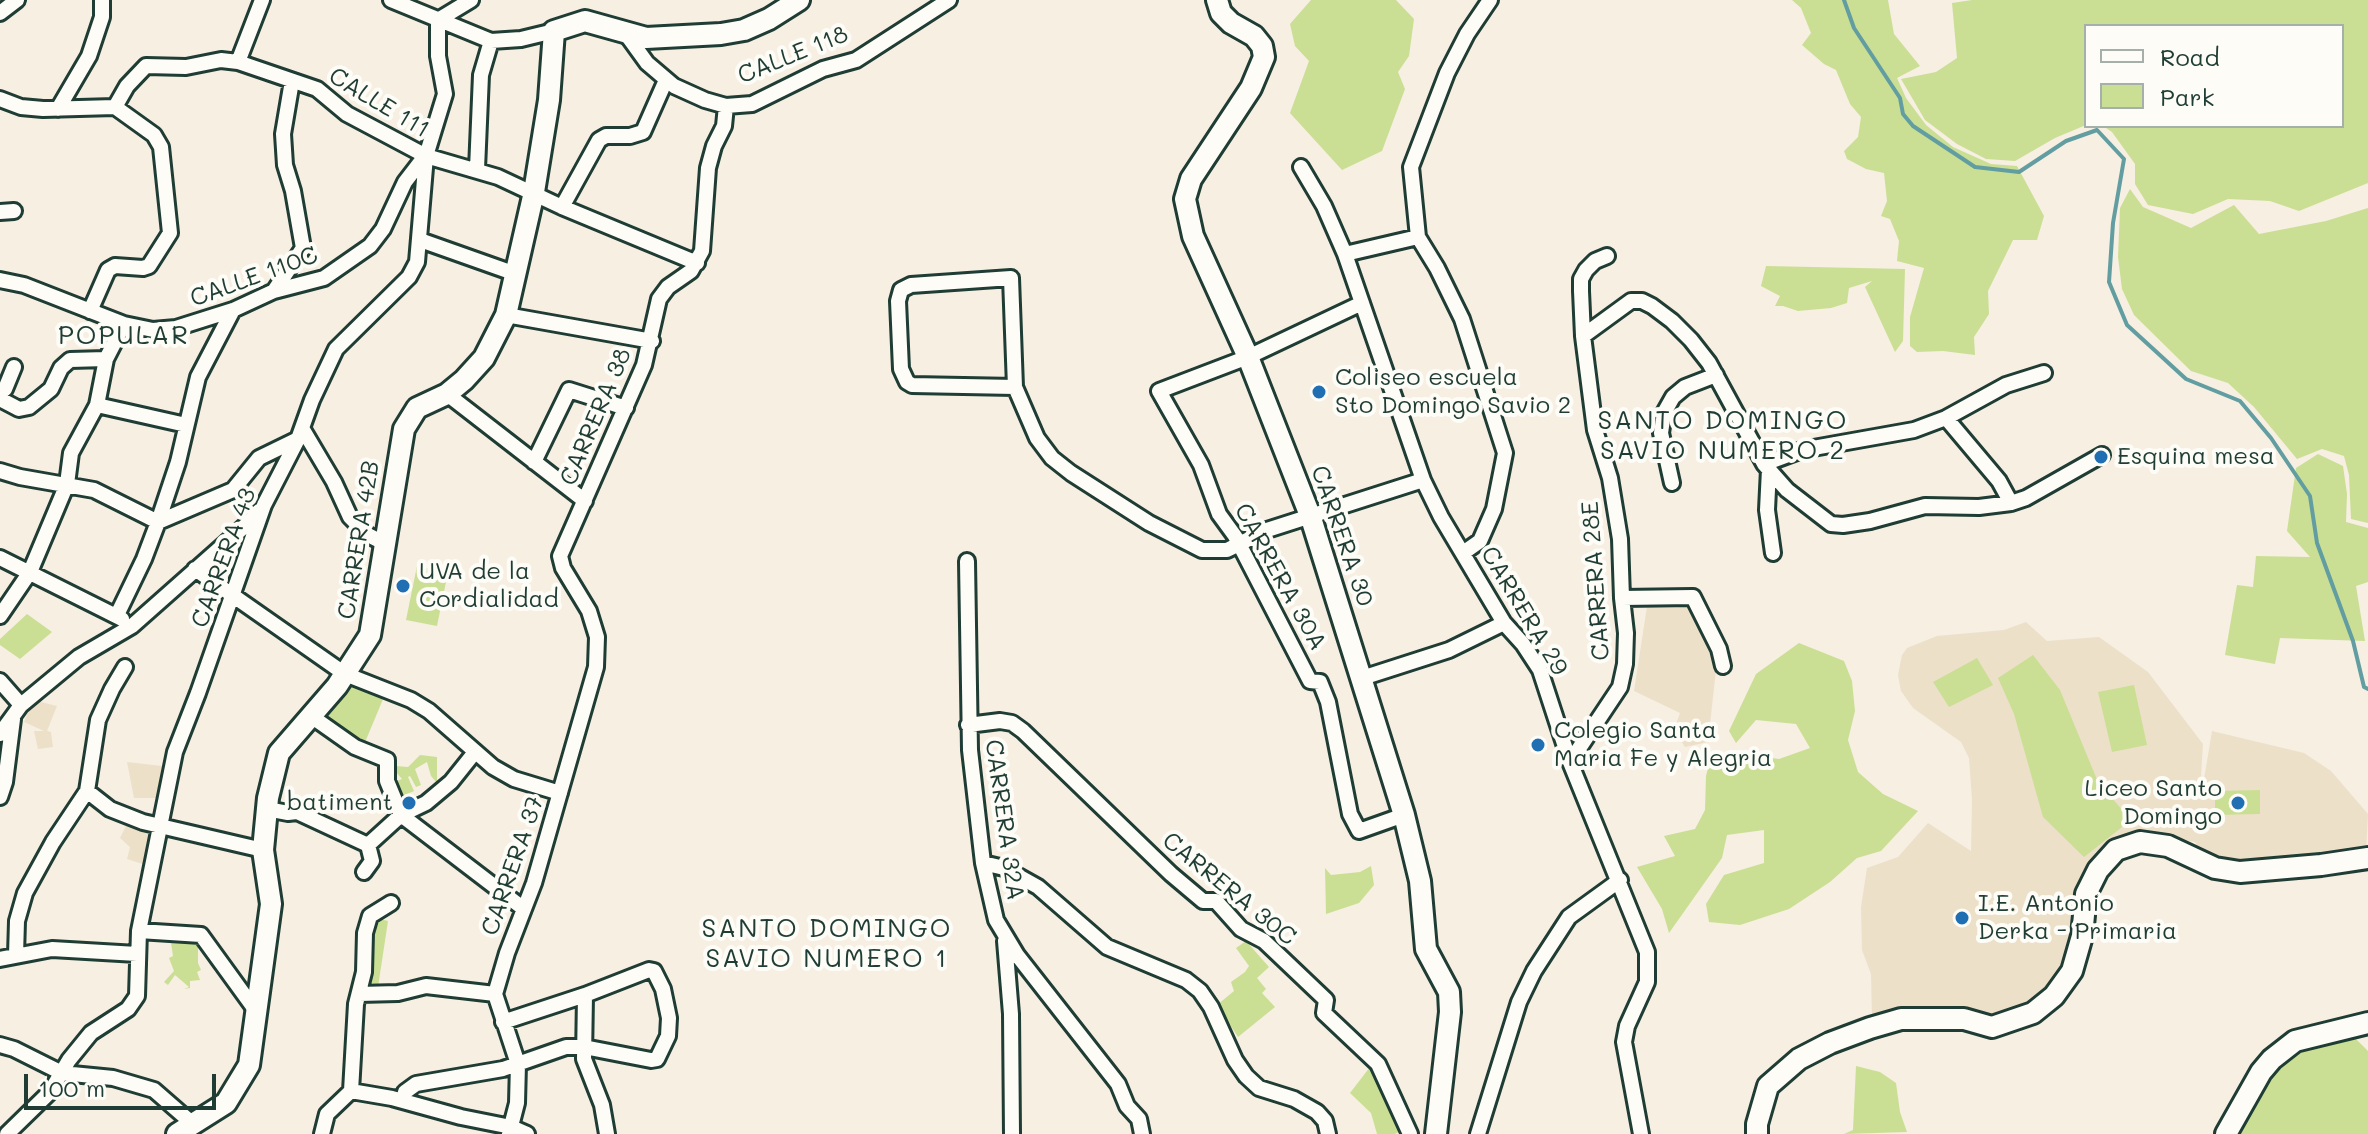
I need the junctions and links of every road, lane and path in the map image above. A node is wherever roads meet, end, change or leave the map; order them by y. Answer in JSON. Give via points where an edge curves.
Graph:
{"nodes":[{"id":1,"x":17,"y":0,"type":"edge"},
{"id":2,"x":102,"y":0,"type":"edge"},
{"id":3,"x":262,"y":0,"type":"edge"},
{"id":4,"x":391,"y":0,"type":"edge"},
{"id":5,"x":471,"y":0,"type":"edge"},
{"id":6,"x":949,"y":0,"type":"edge"},
{"id":7,"x":1217,"y":0,"type":"edge"},
{"id":8,"x":1490,"y":0,"type":"edge"},
{"id":9,"x":797,"y":2,"type":"edge"},
{"id":10,"x":0,"y":13,"type":"edge"},
{"id":11,"x":438,"y":20,"type":"junction"},
{"id":12,"x":554,"y":31,"type":"junction"},
{"id":13,"x":626,"y":34,"type":"junction"},
{"id":14,"x":491,"y":41,"type":"junction"},
{"id":15,"x":238,"y":62,"type":"junction"},
{"id":16,"x":666,"y":80,"type":"junction"},
{"id":17,"x":292,"y":81,"type":"junction"},
{"id":18,"x":0,"y":99,"type":"edge"},
{"id":19,"x":726,"y":106,"type":"junction"},
{"id":20,"x":115,"y":107,"type":"junction"},
{"id":21,"x":58,"y":109,"type":"junction"},
{"id":22,"x":426,"y":156,"type":"junction"},
{"id":23,"x":1301,"y":167,"type":"dead end"},
{"id":24,"x":477,"y":169,"type":"junction"},
{"id":25,"x":534,"y":192,"type":"junction"},
{"id":26,"x":562,"y":207,"type":"junction"},
{"id":27,"x":1418,"y":237,"type":"junction"},
{"id":28,"x":420,"y":240,"type":"junction"},
{"id":29,"x":1345,"y":254,"type":"junction"},
{"id":30,"x":1607,"y":256,"type":"dead end"},
{"id":31,"x":697,"y":263,"type":"junction"},
{"id":32,"x":516,"y":274,"type":"junction"},
{"id":33,"x":0,"y":280,"type":"edge"},
{"id":34,"x":274,"y":291,"type":"junction"},
{"id":35,"x":1362,"y":303,"type":"junction"},
{"id":36,"x":233,"y":310,"type":"junction"},
{"id":37,"x":90,"y":311,"type":"junction"},
{"id":38,"x":506,"y":315,"type":"junction"},
{"id":39,"x":124,"y":324,"type":"junction"},
{"id":40,"x":1583,"y":336,"type":"junction"},
{"id":41,"x":652,"y":341,"type":"junction"},
{"id":42,"x":1248,"y":357,"type":"junction"},
{"id":43,"x":106,"y":359,"type":"junction"},
{"id":44,"x":14,"y":367,"type":"dead end"},
{"id":45,"x":2044,"y":373,"type":"dead end"},
{"id":46,"x":1716,"y":375,"type":"junction"},
{"id":47,"x":1015,"y":387,"type":"junction"},
{"id":48,"x":447,"y":394,"type":"junction"},
{"id":49,"x":0,"y":396,"type":"edge"},
{"id":50,"x":97,"y":405,"type":"junction"},
{"id":51,"x":626,"y":408,"type":"junction"},
{"id":52,"x":1946,"y":418,"type":"junction"},
{"id":53,"x":186,"y":425,"type":"junction"},
{"id":54,"x":300,"y":434,"type":"junction"},
{"id":55,"x":2102,"y":455,"type":"dead end"},
{"id":56,"x":534,"y":462,"type":"junction"},
{"id":57,"x":1767,"y":466,"type":"junction"},
{"id":58,"x":0,"y":471,"type":"edge"},
{"id":59,"x":1423,"y":480,"type":"junction"},
{"id":60,"x":1672,"y":483,"type":"dead end"},
{"id":61,"x":67,"y":484,"type":"junction"},
{"id":62,"x":585,"y":501,"type":"junction"},
{"id":63,"x":2011,"y":503,"type":"junction"},
{"id":64,"x":264,"y":505,"type":"junction"},
{"id":65,"x":1311,"y":518,"type":"junction"},
{"id":66,"x":158,"y":522,"type":"junction"},
{"id":67,"x":384,"y":543,"type":"junction"},
{"id":68,"x":1232,"y":547,"type":"junction"},
{"id":69,"x":1463,"y":553,"type":"junction"},
{"id":70,"x":1773,"y":553,"type":"dead end"},
{"id":71,"x":0,"y":558,"type":"edge"},
{"id":72,"x":967,"y":561,"type":"dead end"},
{"id":73,"x":195,"y":569,"type":"junction"},
{"id":74,"x":30,"y":572,"type":"junction"},
{"id":75,"x":232,"y":597,"type":"junction"},
{"id":76,"x":1622,"y":598,"type":"junction"},
{"id":77,"x":589,"y":611,"type":"joint"},
{"id":78,"x":117,"y":615,"type":"junction"},
{"id":79,"x":0,"y":616,"type":"edge"},
{"id":80,"x":1504,"y":623,"type":"junction"},
{"id":81,"x":132,"y":626,"type":"junction"},
{"id":82,"x":1723,"y":666,"type":"dead end"},
{"id":83,"x":125,"y":667,"type":"dead end"},
{"id":84,"x":345,"y":674,"type":"junction"},
{"id":85,"x":1362,"y":678,"type":"junction"},
{"id":86,"x":0,"y":681,"type":"edge"},
{"id":87,"x":12,"y":711,"type":"edge"},
{"id":88,"x":311,"y":716,"type":"junction"},
{"id":89,"x":968,"y":725,"type":"junction"},
{"id":90,"x":0,"y":734,"type":"edge"},
{"id":91,"x":475,"y":752,"type":"junction"},
{"id":92,"x":1570,"y":762,"type":"junction"},
{"id":93,"x":87,"y":791,"type":"junction"},
{"id":94,"x":560,"y":793,"type":"junction"},
{"id":95,"x":0,"y":797,"type":"edge"},
{"id":96,"x":267,"y":809,"type":"junction"},
{"id":97,"x":401,"y":815,"type":"junction"},
{"id":98,"x":1404,"y":815,"type":"junction"},
{"id":99,"x":161,"y":826,"type":"junction"},
{"id":100,"x":368,"y":845,"type":"junction"},
{"id":101,"x":263,"y":850,"type":"junction"},
{"id":102,"x":2368,"y":858,"type":"edge"},
{"id":103,"x":983,"y":863,"type":"junction"},
{"id":104,"x":364,"y":872,"type":"dead end"},
{"id":105,"x":1620,"y":880,"type":"junction"},
{"id":106,"x":391,"y":903,"type":"dead end"},
{"id":107,"x":524,"y":909,"type":"junction"},
{"id":108,"x":139,"y":931,"type":"junction"},
{"id":109,"x":1005,"y":937,"type":"junction"},
{"id":110,"x":137,"y":954,"type":"junction"},
{"id":111,"x":16,"y":955,"type":"junction"},
{"id":112,"x":0,"y":959,"type":"edge"},
{"id":113,"x":359,"y":994,"type":"junction"},
{"id":114,"x":495,"y":994,"type":"junction"},
{"id":115,"x":585,"y":995,"type":"junction"},
{"id":116,"x":256,"y":1011,"type":"junction"},
{"id":117,"x":503,"y":1022,"type":"junction"},
{"id":118,"x":2368,"y":1023,"type":"edge"},
{"id":119,"x":0,"y":1045,"type":"edge"},
{"id":120,"x":584,"y":1047,"type":"junction"},
{"id":121,"x":518,"y":1064,"type":"junction"},
{"id":122,"x":62,"y":1073,"type":"junction"},
{"id":123,"x":351,"y":1091,"type":"junction"},
{"id":124,"x":403,"y":1101,"type":"junction"},
{"id":125,"x":185,"y":1129,"type":"edge"},
{"id":126,"x":510,"y":1131,"type":"edge"},
{"id":127,"x":1478,"y":1132,"type":"edge"},
{"id":128,"x":7,"y":1134,"type":"edge"},
{"id":129,"x":322,"y":1134,"type":"edge"},
{"id":130,"x":527,"y":1134,"type":"edge"},
{"id":131,"x":607,"y":1134,"type":"edge"},
{"id":132,"x":1012,"y":1134,"type":"edge"},
{"id":133,"x":1142,"y":1134,"type":"edge"},
{"id":134,"x":1328,"y":1134,"type":"edge"},
{"id":135,"x":1410,"y":1134,"type":"edge"},
{"id":136,"x":1436,"y":1134,"type":"edge"},
{"id":137,"x":1641,"y":1134,"type":"edge"},
{"id":138,"x":1757,"y":1134,"type":"edge"},
{"id":139,"x":2226,"y":1134,"type":"edge"}],
"edges":[{"from":1,"to":10,"type":"street"},
{"from":2,"to":21,"type":"street","via":[[89,56]]},
{"from":3,"to":15,"type":"street"},
{"from":4,"to":11,"type":"street"},
{"from":5,"to":11,"type":"street"},
{"from":6,"to":19,"type":"street","name":"CALLE 118","via":[[856,60],[823,69],[752,104]]},
{"from":7,"to":42,"type":"street","name":"CARRERA 30","via":[[1231,23],[1254,36],[1264,57],[1251,88],[1191,179],[1185,199],[1193,236]]},
{"from":8,"to":27,"type":"street","via":[[1447,73],[1411,167]]},
{"from":9,"to":13,"type":"street","via":[[744,30],[646,38]]},
{"from":11,"to":14,"type":"street"},
{"from":11,"to":22,"type":"street","name":"CARRERA 43","via":[[445,94]]},
{"from":12,"to":13,"type":"street","via":[[585,21]]},
{"from":12,"to":14,"type":"street"},
{"from":12,"to":25,"type":"street","name":"CARRERA 42B"},
{"from":13,"to":16,"type":"street","name":"CALLE 118"},
{"from":14,"to":24,"type":"street","via":[[481,75]]},
{"from":15,"to":17,"type":"street","name":"CALLE 111"},
{"from":15,"to":20,"type":"street","name":"CALLE 111","via":[[146,66]]},
{"from":16,"to":19,"type":"street","name":"CALLE 118"},
{"from":16,"to":26,"type":"street","via":[[643,132],[599,140]]},
{"from":17,"to":22,"type":"street","name":"CALLE 111","via":[[317,89],[347,114]]},
{"from":17,"to":34,"type":"street","via":[[283,134],[285,165],[303,248]]},
{"from":18,"to":21,"type":"street","via":[[21,107]]},
{"from":19,"to":31,"type":"street","via":[[708,168]]},
{"from":20,"to":21,"type":"street"},
{"from":20,"to":37,"type":"street","via":[[154,135],[161,147],[170,233],[149,266],[108,270]]},
{"from":22,"to":24,"type":"street","name":"CALLE 111"},
{"from":22,"to":28,"type":"street","name":"CARRERA 43"},
{"from":22,"to":34,"type":"street","name":"CALLE 110C","via":[[405,182],[370,246],[324,278]]},
{"from":23,"to":29,"type":"street","name":"CARRERA 29"},
{"from":24,"to":25,"type":"street","name":"CALLE 111"},
{"from":25,"to":26,"type":"street","name":"CALLE 111"},
{"from":25,"to":32,"type":"street","name":"CARRERA 42B"},
{"from":26,"to":31,"type":"street","name":"CALLE 111"},
{"from":27,"to":29,"type":"street"},
{"from":27,"to":69,"type":"street","via":[[1462,319],[1505,453],[1494,509],[1480,541]]},
{"from":28,"to":32,"type":"street"},
{"from":28,"to":54,"type":"street","name":"CARRERA 43","via":[[409,277],[336,349]]},
{"from":29,"to":35,"type":"street","name":"CARRERA 29"},
{"from":30,"to":40,"type":"street","name":"CARRERA 28E","via":[[1595,261],[1581,279]]},
{"from":31,"to":41,"type":"street","name":"CARRERA 38","via":[[659,299]]},
{"from":32,"to":38,"type":"street","name":"CARRERA 42B"},
{"from":33,"to":37,"type":"street","name":"CALLE 110C"},
{"from":34,"to":36,"type":"street","name":"CALLE 110C"},
{"from":35,"to":42,"type":"street"},
{"from":35,"to":59,"type":"street","name":"CARRERA 29"},
{"from":36,"to":39,"type":"street","name":"CALLE 110C","via":[[176,328]]},
{"from":36,"to":53,"type":"street","via":[[198,377]]},
{"from":37,"to":39,"type":"street","name":"CALLE 110C"},
{"from":38,"to":41,"type":"street"},
{"from":38,"to":48,"type":"street","name":"CARRERA 42B","via":[[484,358]]},
{"from":39,"to":43,"type":"street"},
{"from":40,"to":46,"type":"street","via":[[1631,301],[1642,301],[1672,321]]},
{"from":40,"to":76,"type":"street","name":"CARRERA 28E","via":[[1595,430],[1618,525]]},
{"from":41,"to":51,"type":"street","name":"CARRERA 38"},
{"from":42,"to":65,"type":"street","name":"CARRERA 30"},
{"from":42,"to":68,"type":"street","name":"CARRERA 30A","via":[[1159,391],[1235,536]]},
{"from":43,"to":49,"type":"street","via":[[70,360],[51,389],[29,407],[19,409]]},
{"from":43,"to":50,"type":"street"},
{"from":44,"to":49,"type":"street"},
{"from":45,"to":52,"type":"street","via":[[2006,385]]},
{"from":46,"to":57,"type":"street"},
{"from":46,"to":60,"type":"street","via":[[1685,387],[1664,413],[1661,433]]},
{"from":47,"to":47,"type":"street","via":[[1011,278],[901,290],[903,377],[912,385]]},
{"from":47,"to":68,"type":"street","via":[[1037,438],[1071,473],[1187,544],[1202,550]]},
{"from":48,"to":56,"type":"street"},
{"from":48,"to":67,"type":"street","name":"CARRERA 42B","via":[[417,408],[404,429]]},
{"from":50,"to":53,"type":"street"},
{"from":50,"to":61,"type":"street","via":[[71,453]]},
{"from":51,"to":56,"type":"street","via":[[569,390]]},
{"from":51,"to":62,"type":"street","name":"CARRERA 38"},
{"from":52,"to":57,"type":"street","via":[[1898,434],[1802,450]]},
{"from":52,"to":63,"type":"street"},
{"from":53,"to":66,"type":"street"},
{"from":54,"to":64,"type":"street","name":"CARRERA 43"},
{"from":54,"to":66,"type":"street","via":[[259,458],[233,490]]},
{"from":54,"to":67,"type":"street","via":[[334,482],[350,517]]},
{"from":55,"to":63,"type":"street"},
{"from":56,"to":62,"type":"street"},
{"from":57,"to":63,"type":"street","via":[[1807,508],[1831,524],[1870,521],[1925,506]]},
{"from":57,"to":70,"type":"street"},
{"from":58,"to":61,"type":"street"},
{"from":59,"to":65,"type":"street"},
{"from":59,"to":69,"type":"street","name":"CARRERA 29"},
{"from":61,"to":66,"type":"street","via":[[102,493]]},
{"from":61,"to":74,"type":"street"},
{"from":62,"to":77,"type":"street","name":"CARRERA 38","via":[[560,556]]},
{"from":64,"to":73,"type":"street"},
{"from":64,"to":75,"type":"street","name":"CARRERA 43"},
{"from":65,"to":68,"type":"street"},
{"from":65,"to":85,"type":"street","name":"CARRERA 30"},
{"from":66,"to":78,"type":"street"},
{"from":67,"to":84,"type":"street","name":"CARRERA 42B","via":[[370,635]]},
{"from":68,"to":98,"type":"street","name":"CARRERA 30A","via":[[1310,681],[1320,682],[1350,814],[1359,831]]},
{"from":69,"to":80,"type":"street","name":"CARRERA 29"},
{"from":71,"to":74,"type":"street"},
{"from":72,"to":89,"type":"street","name":"CARRERA 32A"},
{"from":73,"to":75,"type":"street"},
{"from":73,"to":81,"type":"street"},
{"from":74,"to":78,"type":"street"},
{"from":74,"to":79,"type":"street"},
{"from":75,"to":84,"type":"street"},
{"from":75,"to":99,"type":"street","name":"CARRERA 43","via":[[175,752]]},
{"from":76,"to":82,"type":"street","via":[[1691,596]]},
{"from":76,"to":92,"type":"street","name":"CARRERA 28E","via":[[1626,633],[1620,687]]},
{"from":77,"to":94,"type":"street","name":"CARRERA 37","via":[[597,637],[596,667]]},
{"from":78,"to":81,"type":"street"},
{"from":80,"to":85,"type":"street","via":[[1449,650]]},
{"from":80,"to":92,"type":"street","name":"CARRERA 29","via":[[1540,670]]},
{"from":81,"to":87,"type":"street","via":[[79,657]]},
{"from":83,"to":93,"type":"street","via":[[98,720]]},
{"from":84,"to":88,"type":"street","name":"CARRERA 42B"},
{"from":84,"to":91,"type":"street","via":[[411,700]]},
{"from":85,"to":98,"type":"street","name":"CARRERA 30"},
{"from":86,"to":87,"type":"street"},
{"from":87,"to":90,"type":"street"},
{"from":87,"to":95,"type":"street"},
{"from":88,"to":96,"type":"street","name":"CARRERA 42B","via":[[279,753]]},
{"from":88,"to":97,"type":"street","via":[[355,747],[387,760],[387,781]]},
{"from":89,"to":103,"type":"street","name":"CARRERA 32A"},
{"from":89,"to":135,"type":"street","name":"CARRERA 30C","via":[[1000,721],[1023,731],[1171,874],[1203,901],[1216,901],[1241,929],[1264,941],[1326,1000],[1324,1013],[1378,1064]]},
{"from":91,"to":94,"type":"street","via":[[514,779]]},
{"from":91,"to":97,"type":"street","via":[[445,787]]},
{"from":92,"to":105,"type":"street","name":"CARRERA 29"},
{"from":93,"to":99,"type":"street","via":[[110,809]]},
{"from":93,"to":111,"type":"street","via":[[25,893]]},
{"from":94,"to":107,"type":"street","name":"CARRERA 37"},
{"from":96,"to":100,"type":"street","via":[[297,812]]},
{"from":96,"to":101,"type":"street","name":"CARRERA 42B"},
{"from":97,"to":100,"type":"street"},
{"from":97,"to":107,"type":"street"},
{"from":98,"to":136,"type":"street","name":"CARRERA 30","via":[[1420,881],[1426,949],[1449,992]]},
{"from":99,"to":101,"type":"street"},
{"from":99,"to":108,"type":"street","name":"CARRERA 43"},
{"from":100,"to":104,"type":"street","via":[[372,861]]},
{"from":101,"to":116,"type":"street","name":"CARRERA 42B","via":[[271,904]]},
{"from":102,"to":138,"type":"street","via":[[2240,872],[2215,868],[2168,846],[2140,842],[2116,850],[2086,894],[2072,971],[2033,1013],[1992,1027],[1964,1019],[1901,1019],[1830,1043],[1799,1059],[1768,1086]]},
{"from":103,"to":109,"type":"street","name":"CARRERA 32A"},
{"from":103,"to":134,"type":"street","via":[[1038,887],[1107,947],[1186,980],[1211,1007],[1246,1076],[1259,1088],[1317,1112]]},
{"from":105,"to":127,"type":"street","via":[[1569,917],[1534,971]]},
{"from":105,"to":137,"type":"street","name":"CARRERA 29","via":[[1648,964],[1643,995],[1624,1042]]},
{"from":106,"to":113,"type":"street","via":[[370,916]]},
{"from":107,"to":114,"type":"street","name":"CARRERA 37"},
{"from":108,"to":110,"type":"street","name":"CARRERA 43"},
{"from":108,"to":116,"type":"street","via":[[201,935]]},
{"from":109,"to":132,"type":"street"},
{"from":109,"to":133,"type":"street","name":"CARRERA 32A","via":[[1118,1084]]},
{"from":110,"to":111,"type":"street","via":[[52,949]]},
{"from":110,"to":122,"type":"street","name":"CARRERA 43","via":[[134,1004],[91,1033]]},
{"from":111,"to":112,"type":"street"},
{"from":113,"to":114,"type":"street","via":[[426,986]]},
{"from":113,"to":123,"type":"street"},
{"from":114,"to":117,"type":"street"},
{"from":115,"to":117,"type":"street"},
{"from":115,"to":120,"type":"street"},
{"from":115,"to":120,"type":"street","via":[[654,971],[667,1001],[668,1036],[660,1055],[651,1060]]},
{"from":116,"to":125,"type":"street","name":"CARRERA 42B","via":[[249,1065],[226,1103]]},
{"from":117,"to":121,"type":"street"},
{"from":118,"to":139,"type":"street","via":[[2295,1041],[2261,1072]]},
{"from":119,"to":122,"type":"street"},
{"from":120,"to":121,"type":"street","via":[[566,1047]]},
{"from":120,"to":131,"type":"street"},
{"from":121,"to":124,"type":"street","via":[[416,1084]]},
{"from":121,"to":126,"type":"street"},
{"from":122,"to":125,"type":"street","via":[[154,1090],[170,1102]]},
{"from":122,"to":128,"type":"street","name":"CARRERA 43"},
{"from":123,"to":124,"type":"street"},
{"from":123,"to":129,"type":"street","via":[[327,1114]]},
{"from":124,"to":126,"type":"street"},
{"from":126,"to":130,"type":"street"}]}
